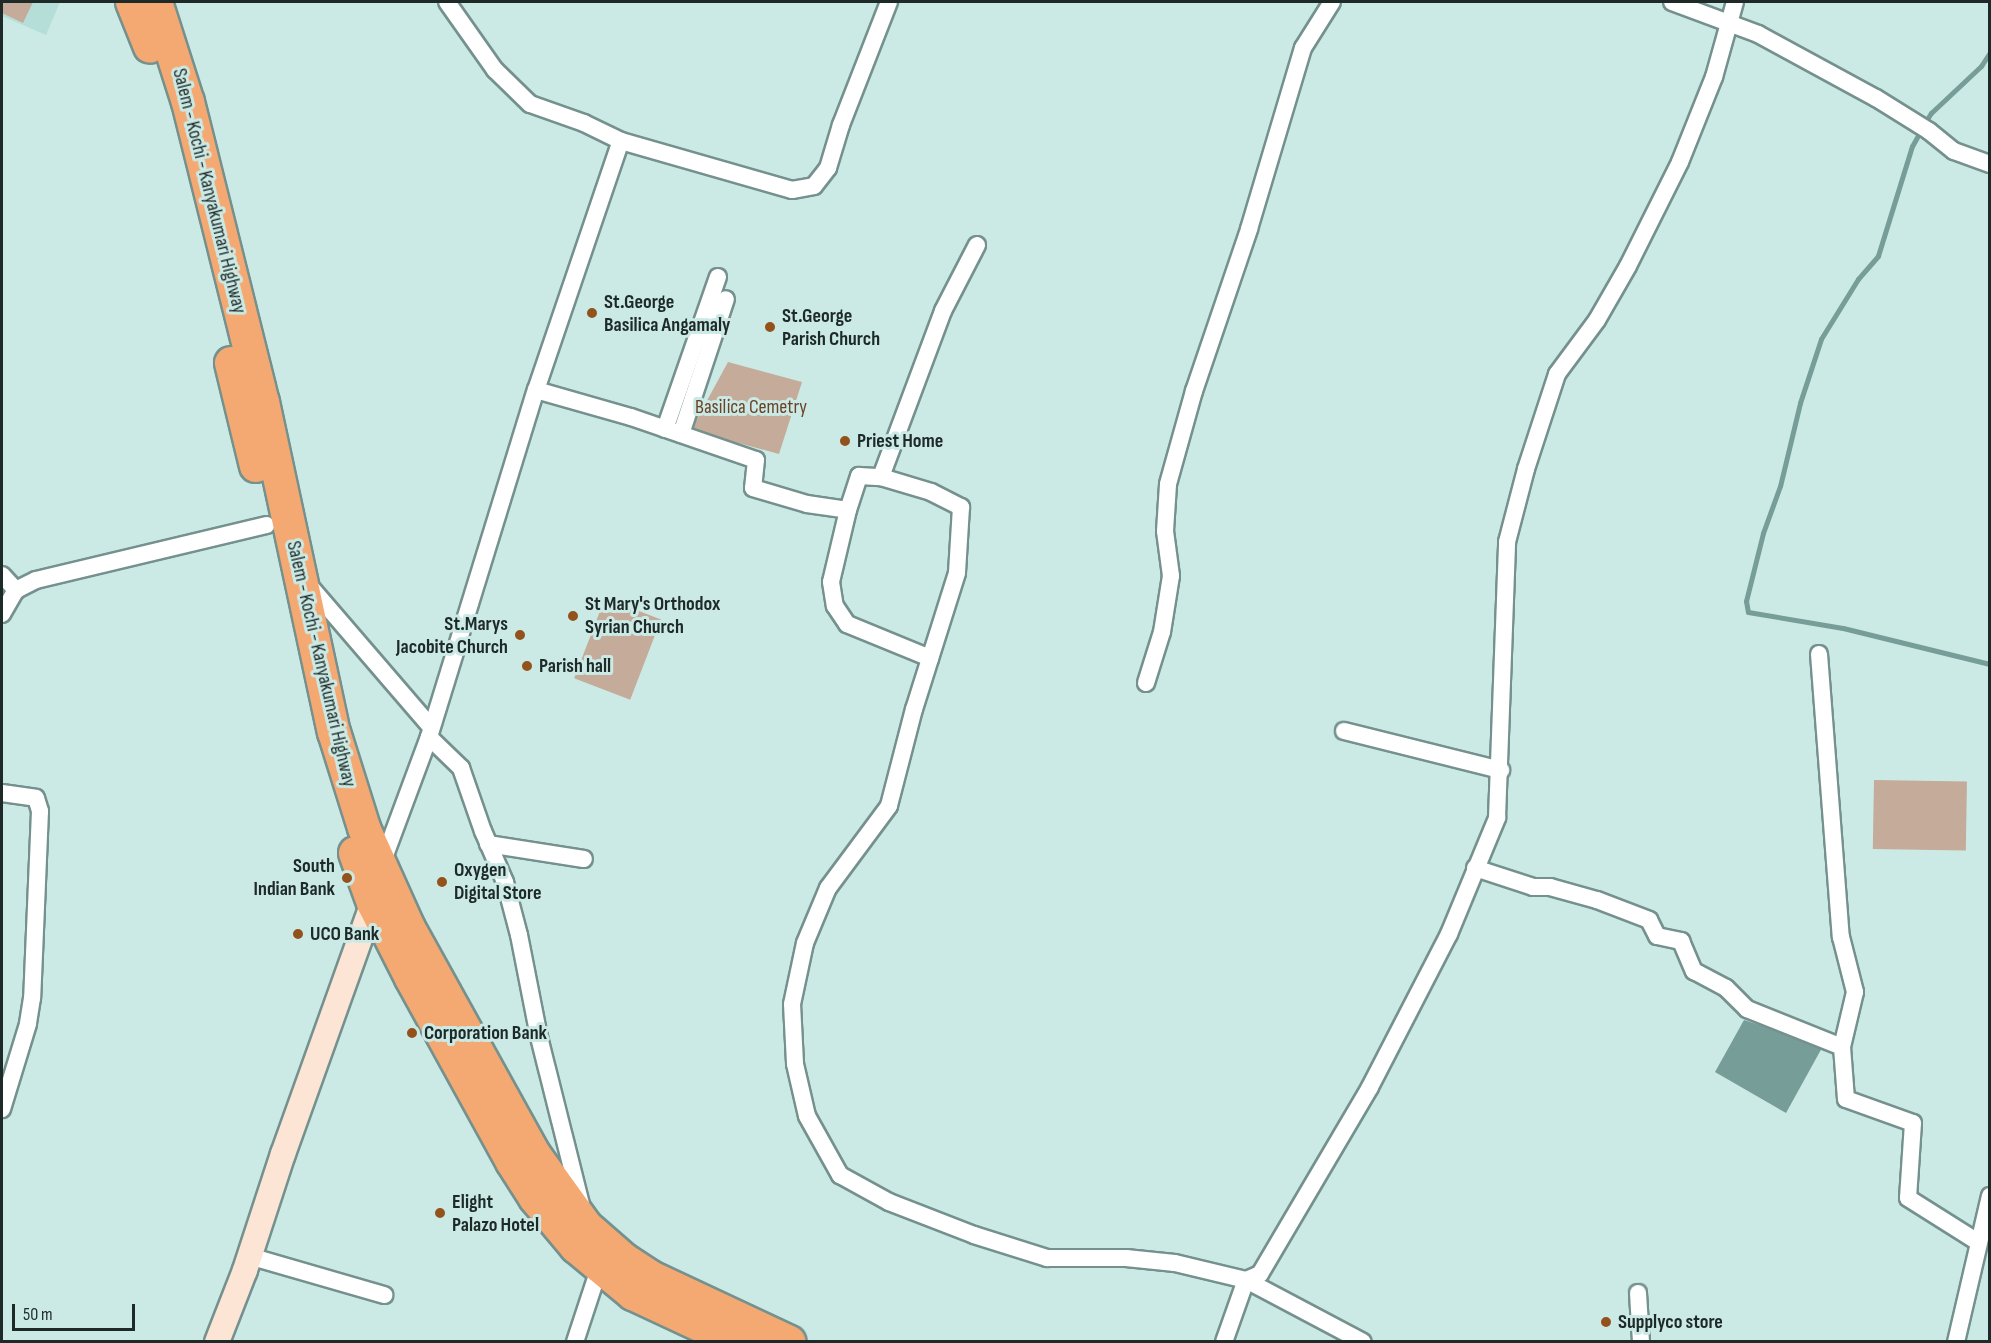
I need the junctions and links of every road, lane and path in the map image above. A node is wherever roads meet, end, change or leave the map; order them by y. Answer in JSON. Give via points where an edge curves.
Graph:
{"nodes":[{"id":1,"x":132,"y":2,"type":"edge"},
{"id":2,"x":156,"y":2,"type":"edge"},
{"id":3,"x":447,"y":2,"type":"edge"},
{"id":4,"x":889,"y":2,"type":"edge"},
{"id":5,"x":1332,"y":2,"type":"edge"},
{"id":6,"x":1672,"y":2,"type":"edge"},
{"id":7,"x":1735,"y":2,"type":"edge"},
{"id":8,"x":1727,"y":24,"type":"junction"},
{"id":9,"x":621,"y":141,"type":"junction"},
{"id":10,"x":1989,"y":164,"type":"edge"},
{"id":11,"x":977,"y":244,"type":"dead end"},
{"id":12,"x":717,"y":277,"type":"dead end"},
{"id":13,"x":726,"y":299,"type":"dead end"},
{"id":14,"x":536,"y":390,"type":"junction"},
{"id":15,"x":673,"y":431,"type":"junction"},
{"id":16,"x":881,"y":477,"type":"junction"},
{"id":17,"x":848,"y":510,"type":"junction"},
{"id":18,"x":267,"y":525,"type":"junction"},
{"id":19,"x":298,"y":573,"type":"junction"},
{"id":20,"x":2,"y":575,"type":"edge"},
{"id":21,"x":16,"y":590,"type":"junction"},
{"id":22,"x":2,"y":614,"type":"edge"},
{"id":23,"x":1820,"y":654,"type":"dead end"},
{"id":24,"x":930,"y":658,"type":"junction"},
{"id":25,"x":1146,"y":683,"type":"dead end"},
{"id":26,"x":1344,"y":731,"type":"dead end"},
{"id":27,"x":430,"y":732,"type":"junction"},
{"id":28,"x":1501,"y":770,"type":"junction"},
{"id":29,"x":2,"y":793,"type":"edge"},
{"id":30,"x":488,"y":844,"type":"junction"},
{"id":31,"x":584,"y":859,"type":"dead end"},
{"id":32,"x":381,"y":866,"type":"junction"},
{"id":33,"x":1475,"y":868,"type":"junction"},
{"id":34,"x":373,"y":903,"type":"junction"},
{"id":35,"x":1842,"y":1047,"type":"junction"},
{"id":36,"x":2,"y":1109,"type":"edge"},
{"id":37,"x":1989,"y":1196,"type":"edge"},
{"id":38,"x":586,"y":1226,"type":"junction"},
{"id":39,"x":1978,"y":1242,"type":"junction"},
{"id":40,"x":249,"y":1256,"type":"junction"},
{"id":41,"x":599,"y":1269,"type":"junction"},
{"id":42,"x":1246,"y":1280,"type":"junction"},
{"id":43,"x":1638,"y":1293,"type":"dead end"},
{"id":44,"x":384,"y":1295,"type":"dead end"},
{"id":45,"x":217,"y":1341,"type":"edge"},
{"id":46,"x":575,"y":1341,"type":"edge"},
{"id":47,"x":736,"y":1341,"type":"edge"},
{"id":48,"x":790,"y":1341,"type":"edge"},
{"id":49,"x":1224,"y":1341,"type":"edge"},
{"id":50,"x":1363,"y":1341,"type":"edge"},
{"id":51,"x":1641,"y":1341,"type":"edge"},
{"id":52,"x":1956,"y":1341,"type":"edge"}],
"edges":[{"from":1,"to":18,"type":"highway","name":"Salem - Kochi - Kanyakumari Highway","via":[[155,63],[184,167],[251,442]]},
{"from":2,"to":19,"type":"highway","name":"Salem - Kochi - Kanyakumari Highway","via":[[188,102],[263,402]]},
{"from":3,"to":9,"type":"street","via":[[495,70],[530,104]]},
{"from":4,"to":9,"type":"street","via":[[828,168],[814,186],[792,190]]},
{"from":5,"to":25,"type":"street","via":[[1303,48],[1168,484],[1165,531],[1171,576],[1162,632]]},
{"from":6,"to":8,"type":"street"},
{"from":7,"to":8,"type":"street"},
{"from":8,"to":10,"type":"street","via":[[1758,34],[1876,98],[1954,151]]},
{"from":8,"to":28,"type":"street","via":[[1714,77],[1680,162],[1629,266],[1557,374],[1526,469],[1507,542]]},
{"from":9,"to":14,"type":"street"},
{"from":11,"to":16,"type":"street","via":[[943,311]]},
{"from":12,"to":15,"type":"street"},
{"from":13,"to":15,"type":"street"},
{"from":14,"to":15,"type":"street"},
{"from":14,"to":27,"type":"street"},
{"from":15,"to":17,"type":"street","via":[[756,460],[753,488],[807,504]]},
{"from":16,"to":17,"type":"street","via":[[859,476]]},
{"from":16,"to":24,"type":"street","via":[[931,492],[961,507],[957,573]]},
{"from":17,"to":24,"type":"street","via":[[831,582],[835,606],[847,624]]},
{"from":18,"to":21,"type":"street","via":[[36,580]]},
{"from":18,"to":34,"type":"highway","name":"Salem - Kochi - Kanyakumari Highway","via":[[308,714]]},
{"from":19,"to":27,"type":"street"},
{"from":19,"to":32,"type":"highway","name":"Salem - Kochi - Kanyakumari Highway","via":[[334,732],[364,828]]},
{"from":20,"to":21,"type":"street"},
{"from":21,"to":22,"type":"street"},
{"from":23,"to":35,"type":"street","via":[[1841,937],[1855,992]]},
{"from":24,"to":42,"type":"street","via":[[889,806],[828,888],[805,943],[792,1004],[795,1064],[807,1116],[840,1175],[889,1202],[974,1235],[1047,1258],[1126,1258],[1175,1263]]},
{"from":26,"to":28,"type":"street"},
{"from":27,"to":30,"type":"street","via":[[461,768]]},
{"from":27,"to":32,"type":"street"},
{"from":28,"to":33,"type":"street","via":[[1497,818]]},
{"from":29,"to":36,"type":"street","via":[[36,798],[40,811],[32,998]]},
{"from":30,"to":31,"type":"street"},
{"from":30,"to":38,"type":"street","via":[[505,882],[519,935],[539,1037]]},
{"from":32,"to":34,"type":"street"},
{"from":32,"to":38,"type":"highway","name":"Salem - Kochi - Kanyakumari Highway","via":[[408,928],[513,1116],[557,1189]]},
{"from":33,"to":35,"type":"street","via":[[1628,910],[1649,920],[1657,936],[1681,941],[1694,971],[1726,987],[1747,1009]]},
{"from":33,"to":42,"type":"street","via":[[1449,934],[1370,1087],[1260,1274]]},
{"from":34,"to":40,"type":"main road"},
{"from":34,"to":41,"type":"highway","name":"Salem - Kochi - Kanyakumari Highway","via":[[512,1162],[554,1222]]},
{"from":35,"to":39,"type":"street","via":[[1846,1099],[1913,1123],[1908,1198]]},
{"from":37,"to":39,"type":"street"},
{"from":38,"to":48,"type":"highway","name":"Salem - Kochi - Kanyakumari Highway","via":[[651,1277]]},
{"from":39,"to":52,"type":"street"},
{"from":40,"to":44,"type":"street"},
{"from":40,"to":45,"type":"main road"},
{"from":41,"to":46,"type":"street"},
{"from":41,"to":47,"type":"highway","name":"Salem - Kochi - Kanyakumari Highway","via":[[633,1294]]},
{"from":42,"to":49,"type":"street"},
{"from":42,"to":50,"type":"street"},
{"from":43,"to":51,"type":"street"}]}
